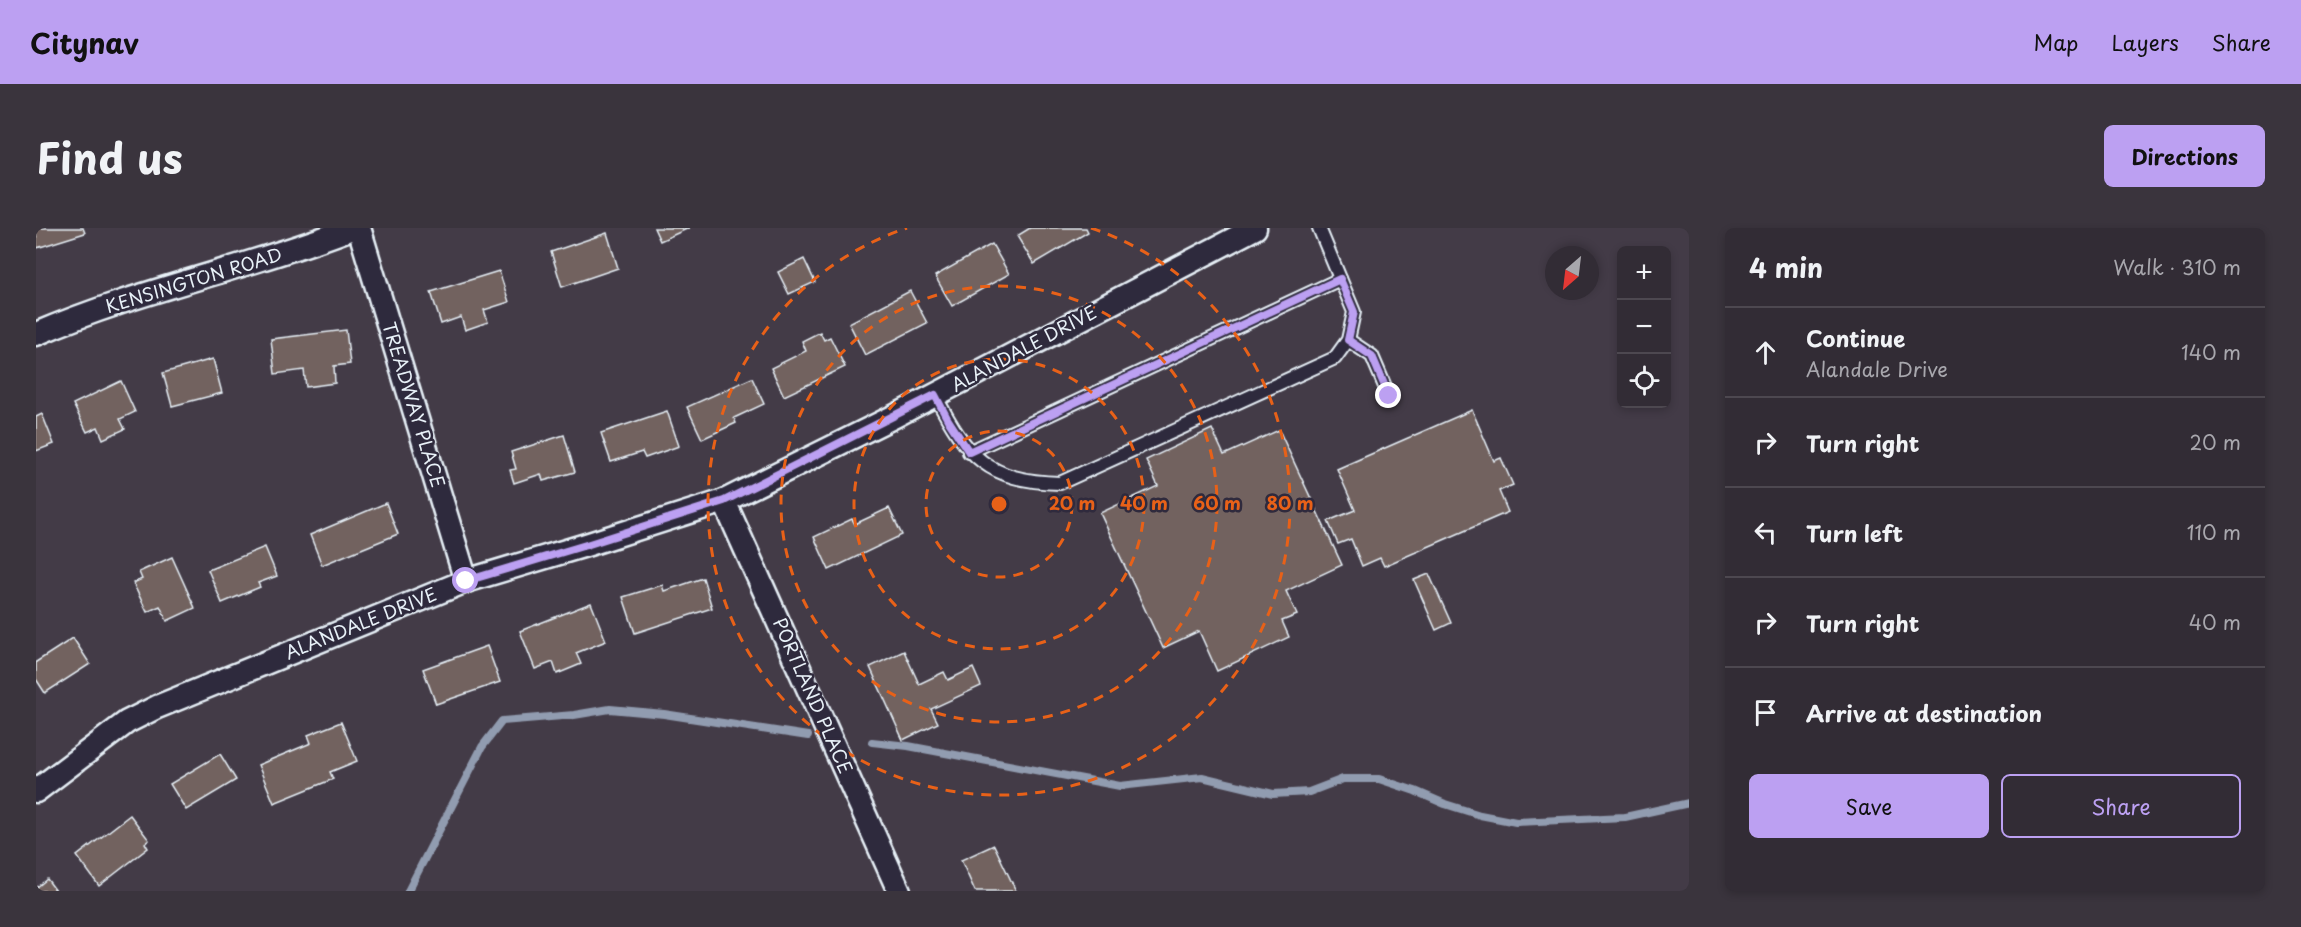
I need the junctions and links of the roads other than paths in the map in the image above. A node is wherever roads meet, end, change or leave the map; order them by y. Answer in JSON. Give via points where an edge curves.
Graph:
{"nodes":[{"id":1,"x":352,"y":228,"type":"edge"},
{"id":2,"x":359,"y":228,"type":"edge"},
{"id":3,"x":1255,"y":228,"type":"edge"},
{"id":4,"x":1319,"y":228,"type":"edge"},
{"id":5,"x":1340,"y":279,"type":"junction"},
{"id":6,"x":36,"y":334,"type":"edge"},
{"id":7,"x":1348,"y":340,"type":"junction"},
{"id":8,"x":935,"y":395,"type":"junction"},
{"id":9,"x":1389,"y":396,"type":"dead end"},
{"id":10,"x":969,"y":452,"type":"junction"},
{"id":11,"x":724,"y":501,"type":"junction"},
{"id":12,"x":466,"y":581,"type":"junction"},
{"id":13,"x":36,"y":791,"type":"edge"},
{"id":14,"x":899,"y":891,"type":"edge"}],
"edges":[{"from":1,"to":6,"type":"street","name":"KENSINGTON ROAD"},
{"from":2,"to":12,"type":"street","name":"TREADWAY PLACE"},
{"from":3,"to":8,"type":"street","name":"ALANDALE DRIVE"},
{"from":4,"to":5,"type":"lane"},
{"from":5,"to":7,"type":"lane","via":[[1354,312]]},
{"from":5,"to":10,"type":"lane"},
{"from":7,"to":9,"type":"lane","via":[[1372,356]]},
{"from":7,"to":10,"type":"lane","via":[[1335,358],[1060,483],[1030,482],[1001,475]]},
{"from":8,"to":10,"type":"lane"},
{"from":8,"to":11,"type":"street","name":"ALANDALE DRIVE"},
{"from":11,"to":12,"type":"street","name":"ALANDALE DRIVE"},
{"from":11,"to":14,"type":"street","name":"PORTLAND PLACE"},
{"from":12,"to":13,"type":"street","name":"ALANDALE DRIVE","via":[[157,707],[127,722]]}]}
